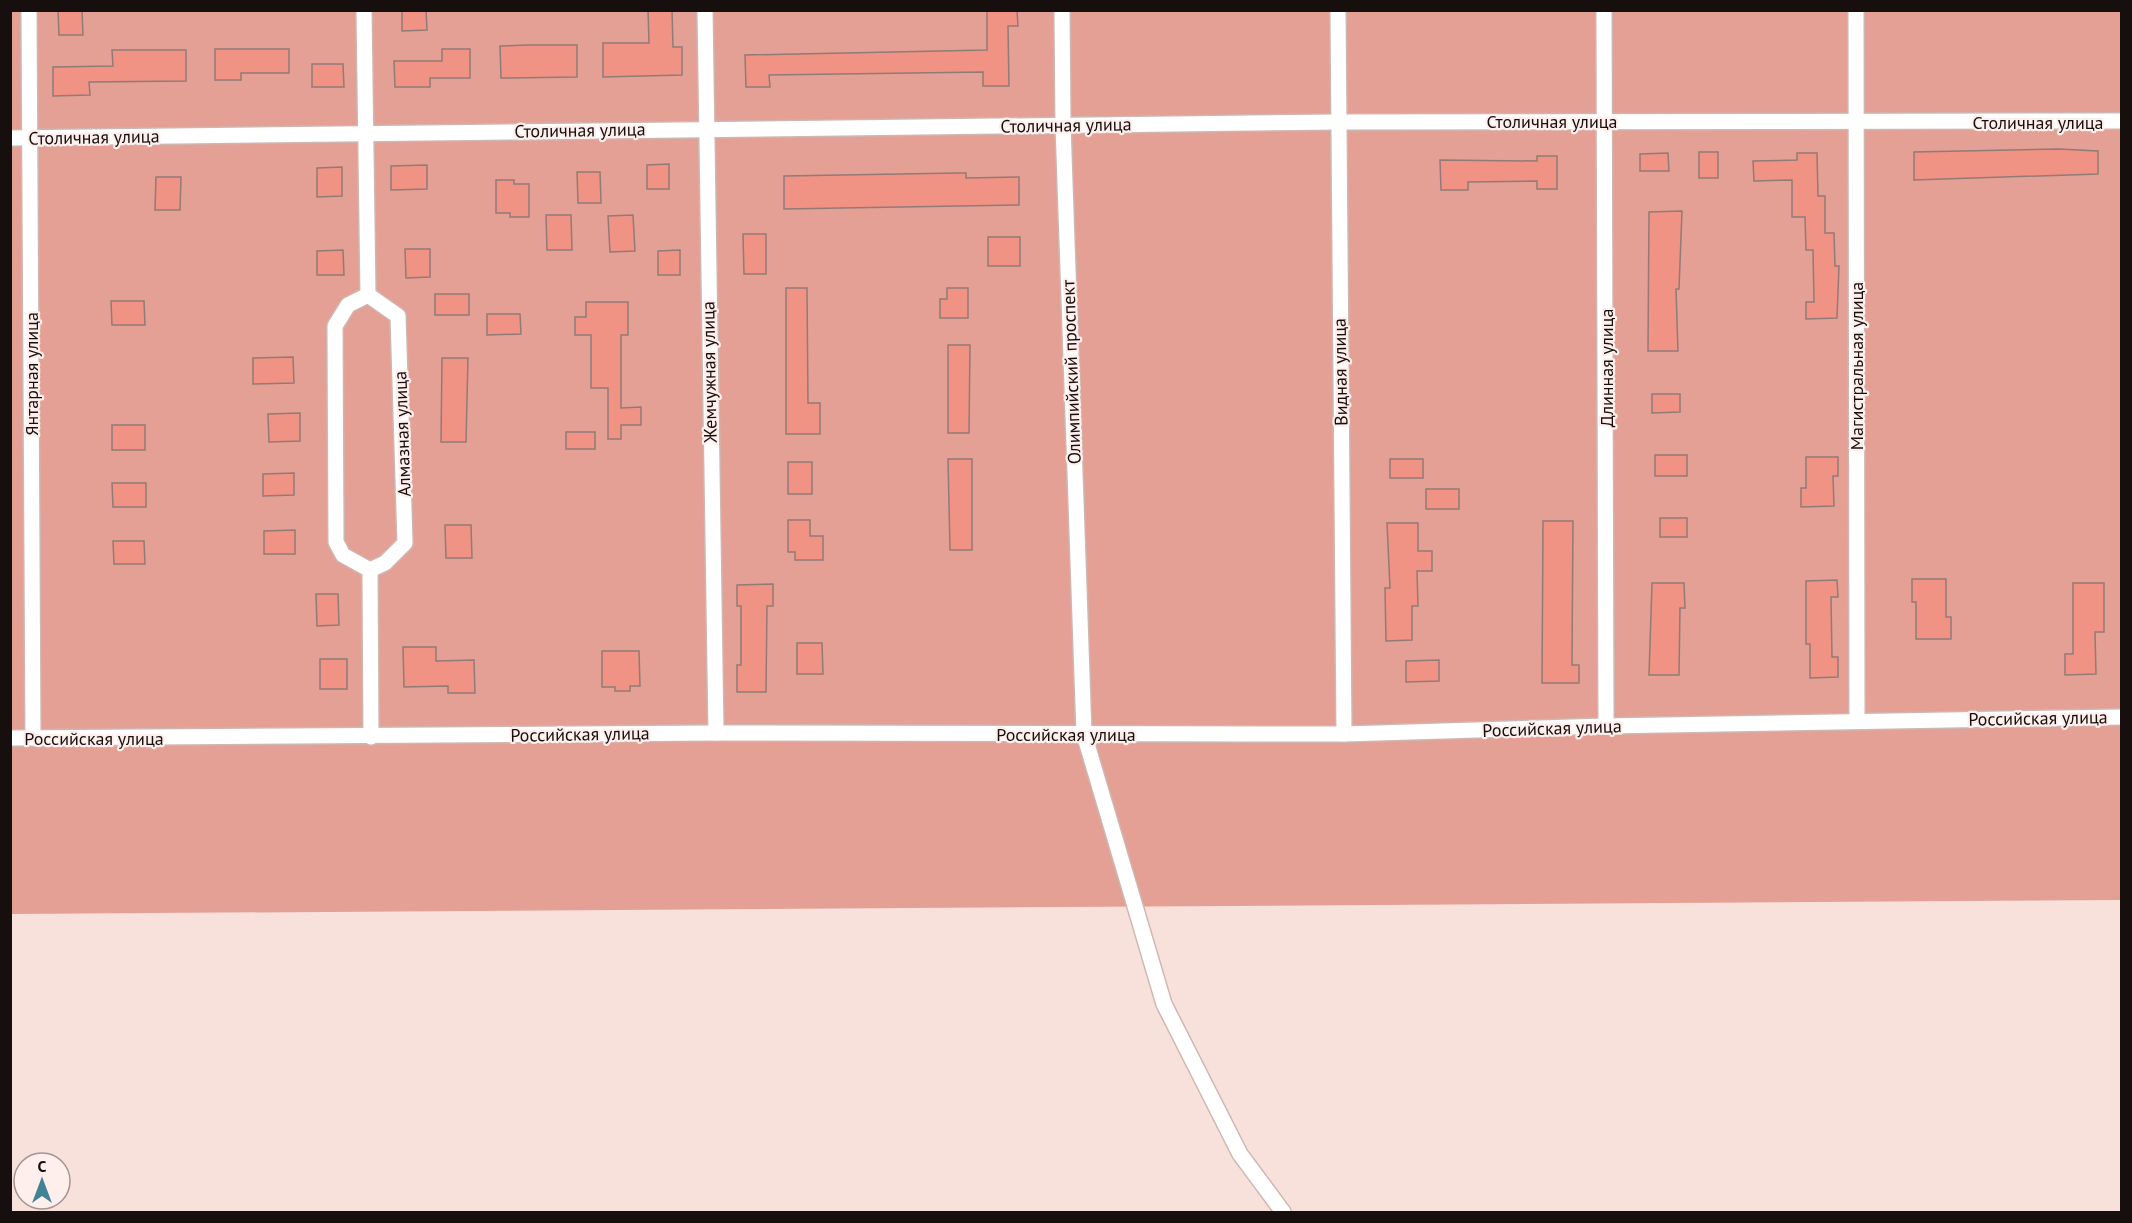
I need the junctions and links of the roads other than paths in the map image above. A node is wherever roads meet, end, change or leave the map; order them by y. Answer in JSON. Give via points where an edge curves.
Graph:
{"nodes":[{"id":1,"x":29,"y":10,"type":"edge"},
{"id":2,"x":364,"y":10,"type":"edge"},
{"id":3,"x":705,"y":10,"type":"edge"},
{"id":4,"x":1062,"y":10,"type":"edge"},
{"id":5,"x":1338,"y":10,"type":"edge"},
{"id":6,"x":1604,"y":10,"type":"edge"},
{"id":7,"x":1856,"y":10,"type":"edge"},
{"id":8,"x":1605,"y":120,"type":"junction"},
{"id":9,"x":2121,"y":121,"type":"edge"},
{"id":10,"x":1338,"y":122,"type":"junction"},
{"id":11,"x":1855,"y":122,"type":"junction"},
{"id":12,"x":1063,"y":125,"type":"junction"},
{"id":13,"x":705,"y":129,"type":"junction"},
{"id":14,"x":364,"y":132,"type":"junction"},
{"id":15,"x":10,"y":138,"type":"edge"},
{"id":16,"x":30,"y":138,"type":"junction"},
{"id":17,"x":368,"y":295,"type":"junction"},
{"id":18,"x":370,"y":570,"type":"junction"},
{"id":19,"x":2121,"y":717,"type":"edge"},
{"id":20,"x":1857,"y":721,"type":"junction"},
{"id":21,"x":1605,"y":726,"type":"junction"},
{"id":22,"x":716,"y":733,"type":"junction"},
{"id":23,"x":1084,"y":734,"type":"junction"},
{"id":24,"x":1344,"y":734,"type":"junction"},
{"id":25,"x":371,"y":737,"type":"junction"},
{"id":26,"x":10,"y":738,"type":"edge"},
{"id":27,"x":33,"y":738,"type":"junction"},
{"id":28,"x":1283,"y":1212,"type":"edge"}],
"edges":[{"from":1,"to":16,"type":"street","name":"Янтарная улица"},
{"from":2,"to":14,"type":"street"},
{"from":3,"to":13,"type":"street","name":"Жемчужная улица"},
{"from":4,"to":12,"type":"street","name":"Олимпийский проспект"},
{"from":5,"to":10,"type":"street","name":"Видная улица"},
{"from":6,"to":8,"type":"street","name":"Длинная улица"},
{"from":7,"to":11,"type":"street","name":"Магистральная улица"},
{"from":8,"to":10,"type":"street","name":"Столичная улица"},
{"from":8,"to":11,"type":"street","name":"Столичная улица"},
{"from":8,"to":21,"type":"street","name":"Длинная улица"},
{"from":9,"to":11,"type":"street","name":"Столичная улица"},
{"from":10,"to":12,"type":"street","name":"Столичная улица"},
{"from":10,"to":24,"type":"street","name":"Видная улица"},
{"from":11,"to":20,"type":"street","name":"Магистральная улица"},
{"from":12,"to":13,"type":"street","name":"Столичная улица"},
{"from":12,"to":23,"type":"street","name":"Олимпийский проспект"},
{"from":13,"to":14,"type":"street","name":"Столичная улица"},
{"from":13,"to":22,"type":"street","name":"Жемчужная улица"},
{"from":14,"to":16,"type":"street","name":"Столичная улица"},
{"from":14,"to":17,"type":"street"},
{"from":15,"to":16,"type":"street","name":"Столичная улица"},
{"from":16,"to":27,"type":"street","name":"Янтарная улица"},
{"from":17,"to":18,"type":"street","via":[[348,305],[335,326],[336,542],[343,555]]},
{"from":17,"to":18,"type":"street","name":"Алмазная улица","via":[[398,316],[405,543],[386,563]]},
{"from":18,"to":25,"type":"street"},
{"from":19,"to":20,"type":"street","name":"Российская улица"},
{"from":20,"to":21,"type":"street","name":"Российская улица"},
{"from":21,"to":24,"type":"street","name":"Российская улица"},
{"from":22,"to":23,"type":"street","name":"Российская улица"},
{"from":22,"to":25,"type":"street","name":"Российская улица"},
{"from":23,"to":24,"type":"street","name":"Российская улица"},
{"from":23,"to":28,"type":"street","name":"Олимпийский проспект","via":[[1164,1005],[1240,1154]]},
{"from":25,"to":27,"type":"street","name":"Российская улица"},
{"from":26,"to":27,"type":"street","name":"Российская улица"}]}
